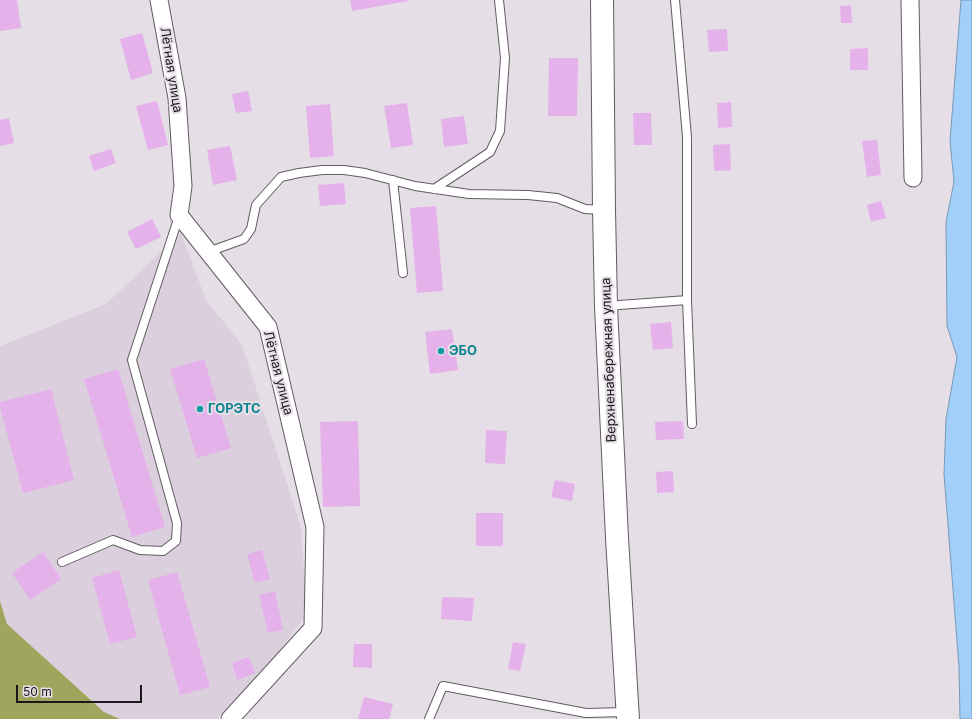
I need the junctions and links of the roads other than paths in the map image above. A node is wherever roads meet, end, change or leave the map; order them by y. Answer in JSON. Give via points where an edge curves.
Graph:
{"nodes":[{"id":1,"x":159,"y":0,"type":"edge"},
{"id":2,"x":499,"y":0,"type":"edge"},
{"id":3,"x":602,"y":0,"type":"edge"},
{"id":4,"x":676,"y":0,"type":"edge"},
{"id":5,"x":910,"y":0,"type":"edge"},
{"id":6,"x":914,"y":178,"type":"dead end"},
{"id":7,"x":394,"y":180,"type":"junction"},
{"id":8,"x":434,"y":189,"type":"junction"},
{"id":9,"x":604,"y":210,"type":"junction"},
{"id":10,"x":179,"y":215,"type":"junction"},
{"id":11,"x":208,"y":252,"type":"junction"},
{"id":12,"x":404,"y":273,"type":"dead end"},
{"id":13,"x":687,"y":300,"type":"junction"},
{"id":14,"x":606,"y":306,"type":"junction"},
{"id":15,"x":692,"y":424,"type":"dead end"},
{"id":16,"x":62,"y":562,"type":"dead end"},
{"id":17,"x":628,"y":715,"type":"edge"},
{"id":18,"x":230,"y":719,"type":"edge"},
{"id":19,"x":429,"y":719,"type":"edge"}],
"edges":[{"from":1,"to":10,"type":"street","name":"Лётная улица","via":[[177,98],[183,186]]},
{"from":2,"to":8,"type":"lane","via":[[505,58],[500,131],[490,152]]},
{"from":3,"to":9,"type":"street","name":"Верхненабережная улица"},
{"from":4,"to":13,"type":"lane","via":[[687,137]]},
{"from":5,"to":6,"type":"street"},
{"from":7,"to":8,"type":"lane"},
{"from":7,"to":11,"type":"lane","via":[[344,170],[322,170],[281,177],[256,205],[252,229],[244,239]]},
{"from":7,"to":12,"type":"lane"},
{"from":8,"to":9,"type":"lane","via":[[469,194],[558,198],[585,209]]},
{"from":9,"to":14,"type":"street","name":"Верхненабережная улица"},
{"from":10,"to":11,"type":"street","name":"Лётная улица"},
{"from":10,"to":16,"type":"lane","via":[[132,360],[177,523],[176,541],[163,551],[140,550],[113,540]]},
{"from":11,"to":18,"type":"street","name":"Лётная улица","via":[[268,327],[315,527],[313,628]]},
{"from":13,"to":14,"type":"lane"},
{"from":13,"to":15,"type":"lane"},
{"from":14,"to":17,"type":"street","name":"Верхненабережная улица"},
{"from":17,"to":19,"type":"lane","via":[[586,713],[443,686]]}]}
